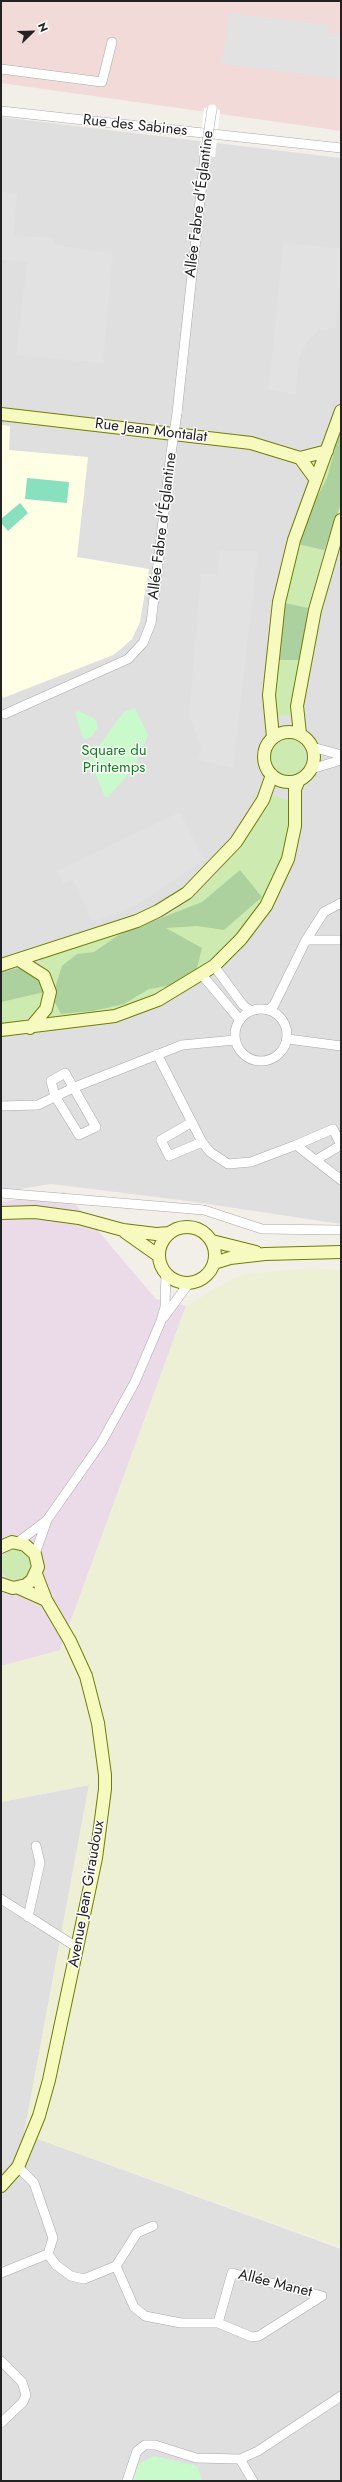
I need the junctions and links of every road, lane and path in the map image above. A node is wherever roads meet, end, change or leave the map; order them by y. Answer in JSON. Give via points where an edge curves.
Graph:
{"nodes":[{"id":1,"x":112,"y":42,"type":"dead end"},
{"id":2,"x":1,"y":69,"type":"edge"},
{"id":3,"x":212,"y":109,"type":"dead end"},
{"id":4,"x":1,"y":111,"type":"edge"},
{"id":5,"x":341,"y":148,"type":"edge"},
{"id":6,"x":341,"y":411,"type":"edge"},
{"id":7,"x":1,"y":414,"type":"edge"},
{"id":8,"x":327,"y":450,"type":"junction"},
{"id":9,"x":300,"y":458,"type":"junction"},
{"id":10,"x":316,"y":480,"type":"junction"},
{"id":11,"x":341,"y":520,"type":"edge"},
{"id":12,"x":5,"y":714,"type":"dead end"},
{"id":13,"x":300,"y":734,"type":"junction"},
{"id":14,"x":273,"y":737,"type":"junction"},
{"id":15,"x":312,"y":747,"type":"junction"},
{"id":16,"x":341,"y":755,"type":"edge"},
{"id":17,"x":341,"y":760,"type":"edge"},
{"id":18,"x":311,"y":769,"type":"junction"},
{"id":19,"x":272,"y":775,"type":"junction"},
{"id":20,"x":299,"y":780,"type":"junction"},
{"id":21,"x":341,"y":903,"type":"edge"},
{"id":22,"x":306,"y":940,"type":"junction"},
{"id":23,"x":341,"y":940,"type":"edge"},
{"id":24,"x":19,"y":960,"type":"junction"},
{"id":25,"x":1,"y":965,"type":"edge"},
{"id":26,"x":214,"y":966,"type":"junction"},
{"id":27,"x":202,"y":975,"type":"junction"},
{"id":28,"x":269,"y":1010,"type":"junction"},
{"id":29,"x":251,"y":1011,"type":"junction"},
{"id":30,"x":240,"y":1020,"type":"junction"},
{"id":31,"x":30,"y":1028,"type":"junction"},
{"id":32,"x":1,"y":1030,"type":"edge"},
{"id":33,"x":288,"y":1039,"type":"junction"},
{"id":34,"x":235,"y":1040,"type":"junction"},
{"id":35,"x":341,"y":1046,"type":"edge"},
{"id":36,"x":157,"y":1054,"type":"junction"},
{"id":37,"x":75,"y":1087,"type":"junction"},
{"id":38,"x":55,"y":1096,"type":"junction"},
{"id":39,"x":1,"y":1106,"type":"edge"},
{"id":40,"x":192,"y":1122,"type":"junction"},
{"id":41,"x":202,"y":1142,"type":"junction"},
{"id":42,"x":296,"y":1144,"type":"junction"},
{"id":43,"x":316,"y":1160,"type":"junction"},
{"id":44,"x":341,"y":1180,"type":"edge"},
{"id":45,"x":1,"y":1193,"type":"edge"},
{"id":46,"x":1,"y":1213,"type":"edge"},
{"id":47,"x":123,"y":1230,"type":"junction"},
{"id":48,"x":341,"y":1230,"type":"edge"},
{"id":49,"x":170,"y":1232,"type":"junction"},
{"id":50,"x":212,"y":1241,"type":"junction"},
{"id":51,"x":341,"y":1252,"type":"edge"},
{"id":52,"x":265,"y":1254,"type":"junction"},
{"id":53,"x":159,"y":1256,"type":"junction"},
{"id":54,"x":214,"y":1263,"type":"junction"},
{"id":55,"x":166,"y":1273,"type":"junction"},
{"id":56,"x":190,"y":1283,"type":"junction"},
{"id":57,"x":161,"y":1321,"type":"junction"},
{"id":58,"x":47,"y":1520,"type":"junction"},
{"id":59,"x":18,"y":1542,"type":"junction"},
{"id":60,"x":2,"y":1545,"type":"edge"},
{"id":61,"x":35,"y":1554,"type":"junction"},
{"id":62,"x":36,"y":1574,"type":"junction"},
{"id":63,"x":2,"y":1585,"type":"edge"},
{"id":64,"x":19,"y":1588,"type":"junction"},
{"id":65,"x":46,"y":1600,"type":"junction"},
{"id":66,"x":36,"y":1846,"type":"dead end"},
{"id":67,"x":1,"y":1899,"type":"edge"},
{"id":68,"x":28,"y":1917,"type":"junction"},
{"id":69,"x":78,"y":1948,"type":"junction"},
{"id":70,"x":18,"y":2167,"type":"junction"},
{"id":71,"x":1,"y":2186,"type":"edge"},
{"id":72,"x":153,"y":2226,"type":"dead end"},
{"id":73,"x":48,"y":2254,"type":"junction"},
{"id":74,"x":116,"y":2266,"type":"junction"},
{"id":75,"x":1,"y":2273,"type":"edge"},
{"id":76,"x":218,"y":2323,"type":"junction"},
{"id":77,"x":1,"y":2361,"type":"edge"},
{"id":78,"x":341,"y":2396,"type":"edge"},
{"id":79,"x":1,"y":2423,"type":"edge"},
{"id":80,"x":240,"y":2459,"type":"junction"},
{"id":81,"x":127,"y":2481,"type":"edge"},
{"id":82,"x":253,"y":2481,"type":"edge"}],
"edges":[{"from":1,"to":2,"type":"street","via":[[102,82]]},
{"from":3,"to":12,"type":"street","name":"Allée Fabre d'Églantine","bridge":true,"via":[[152,623],[143,642],[128,659]]},
{"from":4,"to":5,"type":"street","name":"Rue des Sabines"},
{"from":6,"to":8,"type":"main road"},
{"from":7,"to":9,"type":"main road","name":"Rue Jean Montalat","via":[[250,443]]},
{"from":8,"to":9,"type":"main road"},
{"from":8,"to":10,"type":"main road"},
{"from":9,"to":10,"type":"main road"},
{"from":10,"to":14,"type":"main road","via":[[294,540],[279,602],[269,695]]},
{"from":11,"to":13,"type":"main road","via":[[315,610],[297,706]]},
{"from":13,"to":14,"type":"main road","via":[[286,732]]},
{"from":13,"to":15,"type":"main road"},
{"from":14,"to":19,"type":"main road","via":[[264,755],[267,769]]},
{"from":15,"to":16,"type":"street"},
{"from":15,"to":18,"type":"main road","via":[[314,762]]},
{"from":17,"to":18,"type":"street"},
{"from":18,"to":20,"type":"main road"},
{"from":19,"to":20,"type":"main road","via":[[285,782]]},
{"from":19,"to":24,"type":"main road","via":[[263,800],[236,842],[187,893],[158,911],[137,920]]},
{"from":20,"to":26,"type":"main road","via":[[294,789],[294,826],[288,859],[266,906],[241,939]]},
{"from":21,"to":22,"type":"street","via":[[324,912]]},
{"from":22,"to":23,"type":"street"},
{"from":22,"to":28,"type":"street","via":[[274,1005]]},
{"from":24,"to":25,"type":"main road"},
{"from":24,"to":31,"type":"main road","via":[[44,976],[50,992],[46,1009]]},
{"from":26,"to":27,"type":"main road"},
{"from":26,"to":29,"type":"street","via":[[243,1005]]},
{"from":27,"to":30,"type":"street"},
{"from":27,"to":31,"type":"main road","via":[[158,1000],[115,1016]]},
{"from":28,"to":29,"type":"street"},
{"from":28,"to":33,"type":"street","via":[[284,1021]]},
{"from":29,"to":30,"type":"street"},
{"from":30,"to":34,"type":"street"},
{"from":31,"to":32,"type":"main road"},
{"from":33,"to":34,"type":"street","via":[[286,1047],[274,1059],[258,1062],[243,1054]]},
{"from":33,"to":35,"type":"street"},
{"from":34,"to":36,"type":"street","via":[[182,1045]]},
{"from":36,"to":37,"type":"street"},
{"from":36,"to":40,"type":"street"},
{"from":37,"to":38,"type":"street"},
{"from":37,"to":38,"type":"street","via":[[65,1073],[51,1081]]},
{"from":37,"to":38,"type":"street","via":[[96,1127],[79,1135]]},
{"from":38,"to":39,"type":"street","via":[[38,1105]]},
{"from":40,"to":41,"type":"street"},
{"from":40,"to":41,"type":"street","via":[[161,1140],[169,1156]]},
{"from":41,"to":42,"type":"street","via":[[210,1152],[228,1164],[251,1162]]},
{"from":42,"to":43,"type":"street"},
{"from":42,"to":43,"type":"street","via":[[333,1129],[340,1145]]},
{"from":43,"to":44,"type":"street"},
{"from":45,"to":48,"type":"street","via":[[204,1210],[262,1229]]},
{"from":46,"to":47,"type":"main road","via":[[35,1212],[79,1218]]},
{"from":47,"to":49,"type":"main road","via":[[156,1234]]},
{"from":47,"to":53,"type":"main road"},
{"from":49,"to":50,"type":"main road","via":[[182,1227],[191,1227],[206,1234]]},
{"from":49,"to":53,"type":"main road","via":[[161,1242]]},
{"from":50,"to":52,"type":"main road"},
{"from":50,"to":54,"type":"main road"},
{"from":51,"to":52,"type":"main road"},
{"from":52,"to":54,"type":"main road","via":[[230,1258]]},
{"from":53,"to":55,"type":"main road"},
{"from":54,"to":56,"type":"main road","via":[[203,1278]]},
{"from":55,"to":56,"type":"main road","via":[[176,1281]]},
{"from":55,"to":57,"type":"street","via":[[165,1307]]},
{"from":56,"to":57,"type":"street"},
{"from":57,"to":58,"type":"street","via":[[135,1382],[105,1436]]},
{"from":58,"to":59,"type":"street"},
{"from":58,"to":61,"type":"street"},
{"from":59,"to":60,"type":"main road"},
{"from":59,"to":61,"type":"main road"},
{"from":61,"to":62,"type":"main road","name":"Avenue Jean Giraudoux","via":[[38,1568]]},
{"from":62,"to":64,"type":"main road","via":[[32,1580]]},
{"from":62,"to":65,"type":"main road","name":"Avenue Jean Giraudoux"},
{"from":63,"to":64,"type":"main road"},
{"from":64,"to":65,"type":"main road"},
{"from":65,"to":69,"type":"main road","name":"Avenue Jean Giraudoux","via":[[70,1641],[86,1676],[98,1722],[105,1775],[96,1858]]},
{"from":66,"to":68,"type":"street","via":[[40,1863]]},
{"from":67,"to":68,"type":"street"},
{"from":68,"to":69,"type":"street"},
{"from":69,"to":70,"type":"main road","name":"Avenue Jean Giraudoux","via":[[41,2109]]},
{"from":70,"to":71,"type":"main road","name":"Avenue Jean Giraudoux"},
{"from":70,"to":73,"type":"street","via":[[34,2183],[53,2238]]},
{"from":72,"to":74,"type":"street","via":[[137,2233]]},
{"from":73,"to":74,"type":"street","via":[[56,2265],[71,2276],[84,2279]]},
{"from":73,"to":75,"type":"street"},
{"from":74,"to":76,"type":"street","via":[[134,2307],[145,2316],[181,2323]]},
{"from":76,"to":76,"type":"street","name":"Allée Manet","via":[[232,2273],[322,2296],[260,2336],[252,2337]]},
{"from":77,"to":79,"type":"street","via":[[22,2382],[26,2395],[23,2402]]},
{"from":78,"to":80,"type":"street","via":[[258,2451]]},
{"from":80,"to":81,"type":"street","via":[[196,2458],[155,2445],[146,2445],[136,2451]]},
{"from":80,"to":82,"type":"street"}]}
